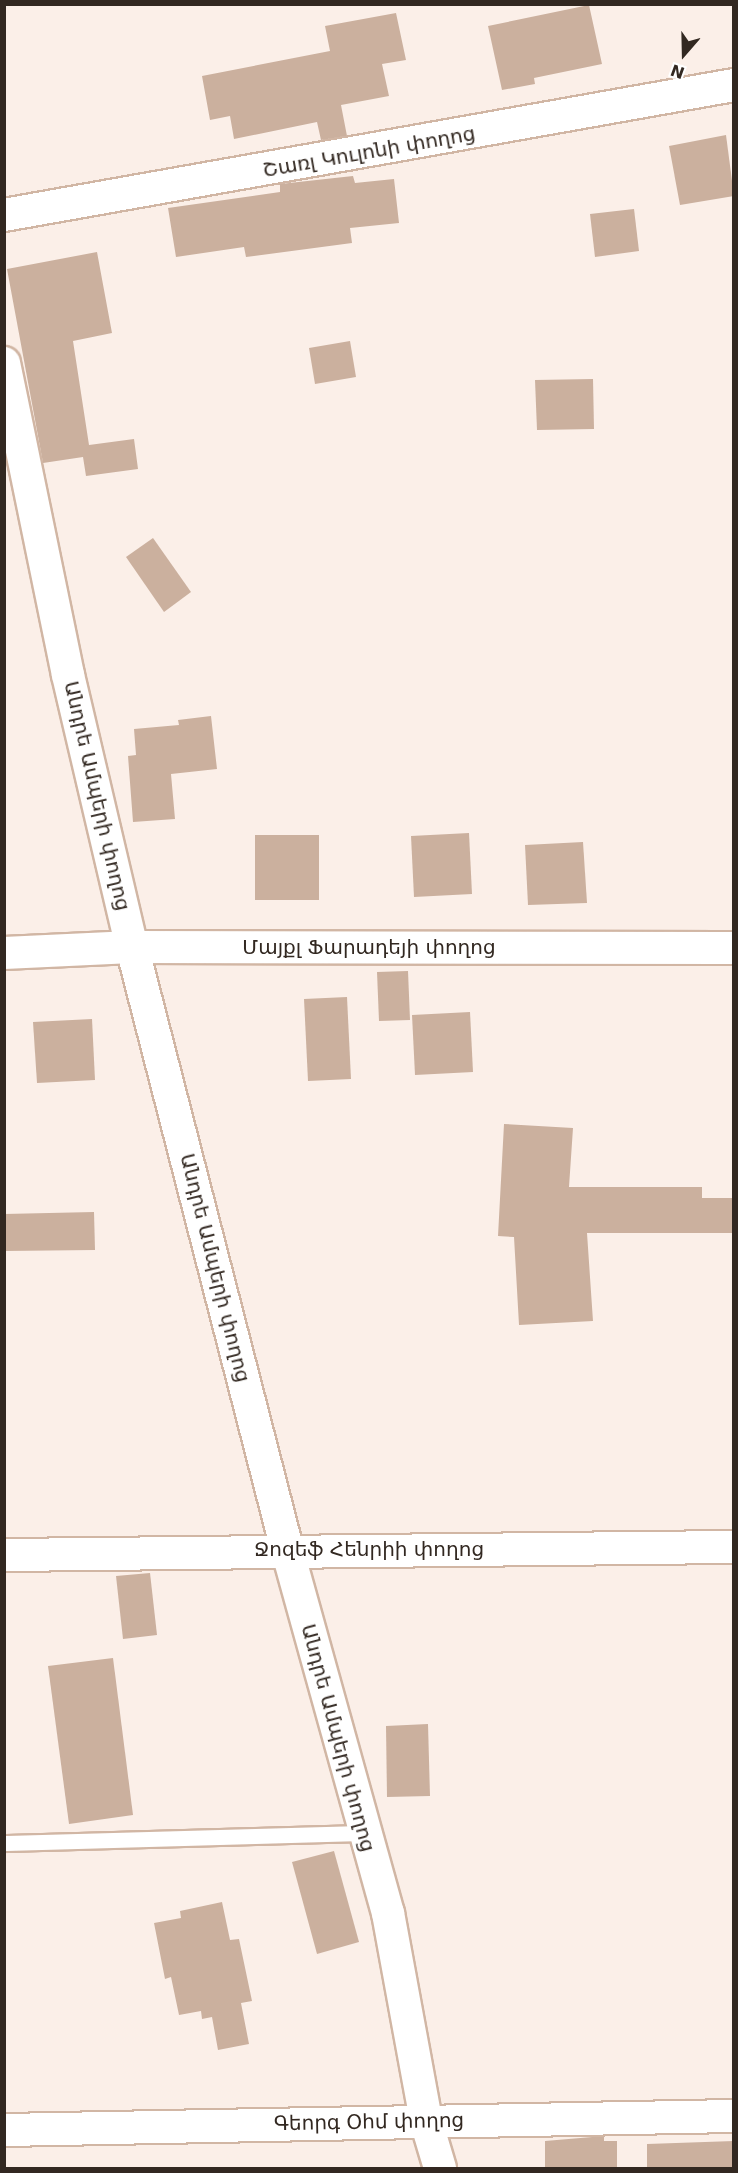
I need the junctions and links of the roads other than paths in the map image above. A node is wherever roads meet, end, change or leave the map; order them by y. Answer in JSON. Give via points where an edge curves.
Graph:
{"nodes":[{"id":1,"x":734,"y":85,"type":"edge"},
{"id":2,"x":4,"y":215,"type":"edge"},
{"id":3,"x":4,"y":363,"type":"edge"},
{"id":4,"x":132,"y":946,"type":"junction"},
{"id":5,"x":734,"y":948,"type":"edge"},
{"id":6,"x":4,"y":953,"type":"edge"},
{"id":7,"x":734,"y":1547,"type":"edge"},
{"id":8,"x":287,"y":1549,"type":"junction"},
{"id":9,"x":4,"y":1555,"type":"edge"},
{"id":10,"x":363,"y":1833,"type":"junction"},
{"id":11,"x":4,"y":1843,"type":"edge"},
{"id":12,"x":734,"y":2116,"type":"edge"},
{"id":13,"x":426,"y":2121,"type":"junction"},
{"id":14,"x":4,"y":2130,"type":"edge"},
{"id":15,"x":440,"y":2169,"type":"edge"}],
"edges":[{"from":1,"to":2,"type":"street","name":"Շառլ Կուլոնի փողոց"},
{"from":3,"to":4,"type":"street","name":"Անդրե Ամպերի փողոց","via":[[68,675]]},
{"from":4,"to":5,"type":"street","name":"Մայքլ Ֆարադեյի փողոց"},
{"from":4,"to":6,"type":"street","name":"Մայքլ Ֆարադեյի փողոց"},
{"from":4,"to":8,"type":"street","name":"Անդրե Ամպերի փողոց"},
{"from":7,"to":8,"type":"street","name":"Ջոզեֆ Հենրիի փողոց"},
{"from":8,"to":9,"type":"street","name":"Ջոզեֆ Հենրիի փողոց"},
{"from":8,"to":10,"type":"street","name":"Անդրե Ամպերի փողոց"},
{"from":10,"to":11,"type":"lane"},
{"from":10,"to":13,"type":"street","name":"Անդրե Ամպերի փողոց","via":[[388,1913]]},
{"from":12,"to":13,"type":"street","name":"Գեորգ Օհմ փողոց"},
{"from":13,"to":14,"type":"street","name":"Գեորգ Օհմ փողոց"},
{"from":13,"to":15,"type":"street","name":"Անդրե Ամպերի փողոց"}]}
